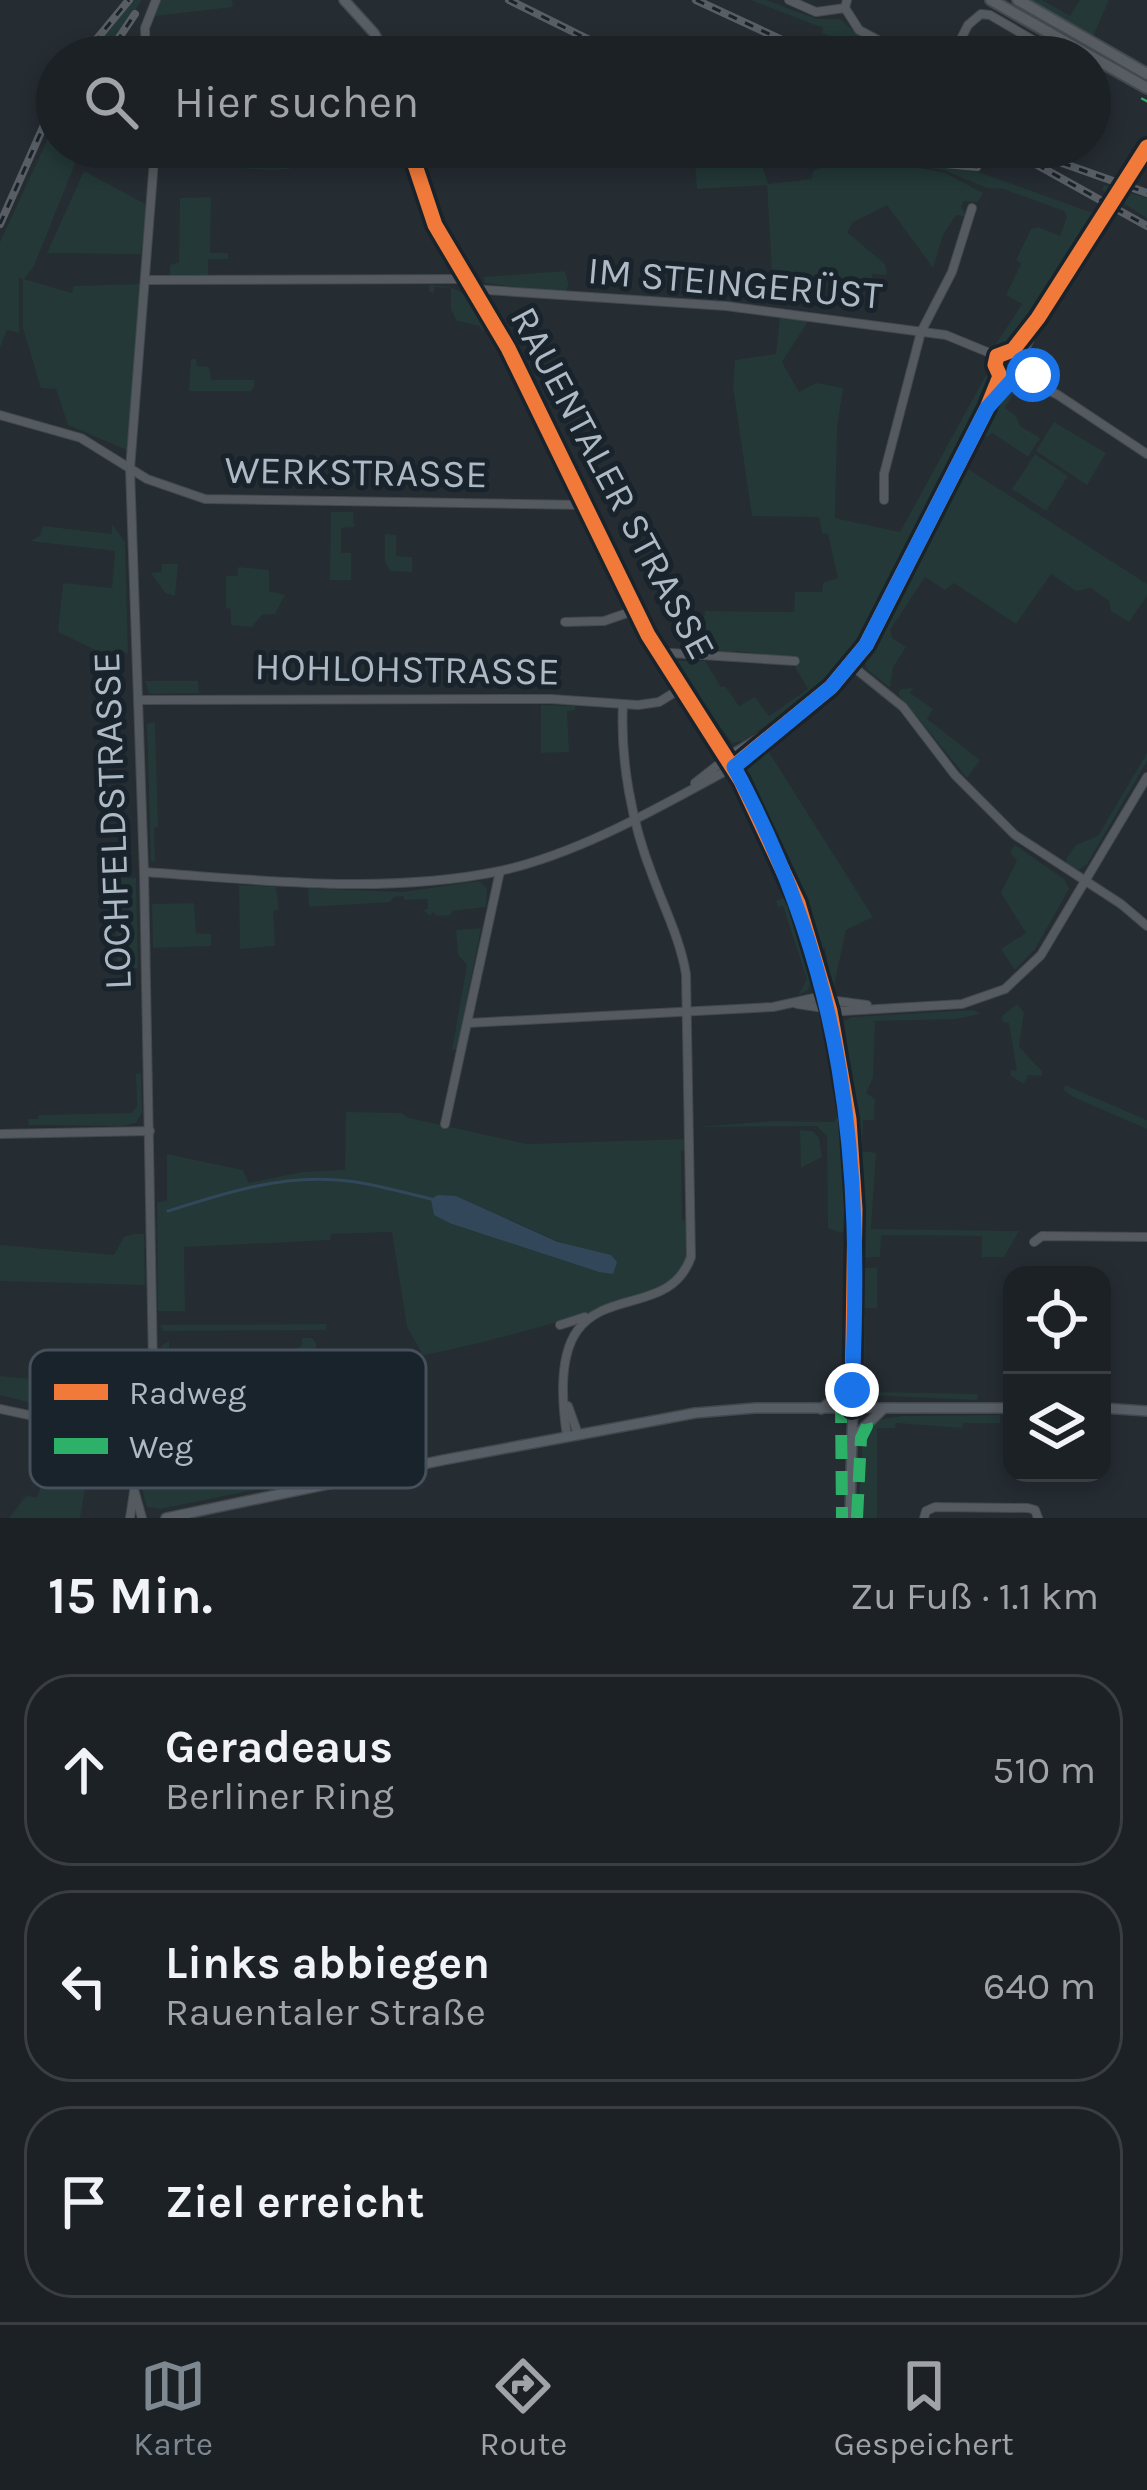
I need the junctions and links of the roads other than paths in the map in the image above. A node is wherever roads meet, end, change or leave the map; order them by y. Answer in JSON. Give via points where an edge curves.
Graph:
{"nodes":[{"id":1,"x":156,"y":0,"type":"edge"},
{"id":2,"x":344,"y":0,"type":"edge"},
{"id":3,"x":789,"y":0,"type":"edge"},
{"id":4,"x":991,"y":0,"type":"edge"},
{"id":5,"x":1018,"y":0,"type":"edge"},
{"id":6,"x":846,"y":4,"type":"edge"},
{"id":7,"x":145,"y":36,"type":"edge"},
{"id":8,"x":376,"y":36,"type":"edge"},
{"id":9,"x":869,"y":36,"type":"edge"},
{"id":10,"x":962,"y":36,"type":"edge"},
{"id":11,"x":1022,"y":36,"type":"edge"},
{"id":12,"x":1055,"y":36,"type":"edge"},
{"id":13,"x":1081,"y":36,"type":"edge"},
{"id":14,"x":1111,"y":53,"type":"edge"},
{"id":15,"x":1111,"y":68,"type":"edge"},
{"id":16,"x":1147,"y":74,"type":"edge"},
{"id":17,"x":1147,"y":88,"type":"edge"},
{"id":18,"x":1147,"y":147,"type":"edge"},
{"id":19,"x":154,"y":168,"type":"edge"},
{"id":20,"x":416,"y":168,"type":"edge"},
{"id":21,"x":1131,"y":173,"type":"tunnel mouth"},
{"id":22,"x":971,"y":208,"type":"dead end"},
{"id":23,"x":1103,"y":218,"type":"tunnel mouth"},
{"id":24,"x":146,"y":280,"type":"junction"},
{"id":25,"x":469,"y":284,"type":"junction"},
{"id":26,"x":921,"y":332,"type":"junction"},
{"id":27,"x":997,"y":356,"type":"junction"},
{"id":28,"x":1015,"y":367,"type":"junction"},
{"id":29,"x":0,"y":415,"type":"edge"},
{"id":30,"x":1147,"y":454,"type":"edge"},
{"id":31,"x":130,"y":470,"type":"junction"},
{"id":32,"x":884,"y":500,"type":"dead end"},
{"id":33,"x":585,"y":505,"type":"junction"},
{"id":34,"x":636,"y":610,"type":"junction"},
{"id":35,"x":565,"y":622,"type":"dead end"},
{"id":36,"x":660,"y":656,"type":"junction"},
{"id":37,"x":795,"y":661,"type":"dead end"},
{"id":38,"x":851,"y":665,"type":"junction"},
{"id":39,"x":672,"y":694,"type":"dead end"},
{"id":40,"x":138,"y":700,"type":"junction"},
{"id":41,"x":623,"y":704,"type":"junction"},
{"id":42,"x":730,"y":762,"type":"junction"},
{"id":43,"x":1147,"y":777,"type":"edge"},
{"id":44,"x":635,"y":817,"type":"junction"},
{"id":45,"x":500,"y":871,"type":"junction"},
{"id":46,"x":144,"y":872,"type":"junction"},
{"id":47,"x":1084,"y":883,"type":"junction"},
{"id":48,"x":1147,"y":926,"type":"edge"},
{"id":49,"x":828,"y":1005,"type":"junction"},
{"id":50,"x":688,"y":1010,"type":"junction"},
{"id":51,"x":470,"y":1023,"type":"junction"},
{"id":52,"x":445,"y":1124,"type":"dead end"},
{"id":53,"x":150,"y":1131,"type":"junction"},
{"id":54,"x":0,"y":1134,"type":"edge"},
{"id":55,"x":1147,"y":1237,"type":"edge"},
{"id":56,"x":1034,"y":1242,"type":"dead end"},
{"id":57,"x":592,"y":1315,"type":"junction"},
{"id":58,"x":560,"y":1325,"type":"dead end"},
{"id":59,"x":153,"y":1350,"type":"edge"},
{"id":60,"x":853,"y":1371,"type":"junction"},
{"id":61,"x":821,"y":1408,"type":"junction"},
{"id":62,"x":852,"y":1408,"type":"junction"},
{"id":63,"x":884,"y":1408,"type":"junction"},
{"id":64,"x":1003,"y":1408,"type":"edge"},
{"id":65,"x":1111,"y":1408,"type":"edge"},
{"id":66,"x":1147,"y":1408,"type":"edge"},
{"id":67,"x":0,"y":1409,"type":"edge"},
{"id":68,"x":30,"y":1415,"type":"edge"},
{"id":69,"x":573,"y":1435,"type":"junction"},
{"id":70,"x":852,"y":1439,"type":"junction"},
{"id":71,"x":426,"y":1465,"type":"edge"},
{"id":72,"x":135,"y":1488,"type":"edge"},
{"id":73,"x":313,"y":1488,"type":"edge"},
{"id":74,"x":135,"y":1492,"type":"junction"},
{"id":75,"x":130,"y":1518,"type":"edge"},
{"id":76,"x":142,"y":1518,"type":"edge"},
{"id":77,"x":166,"y":1518,"type":"edge"},
{"id":78,"x":850,"y":1518,"type":"edge"},
{"id":79,"x":924,"y":1518,"type":"edge"},
{"id":80,"x":1038,"y":1518,"type":"edge"}],
"edges":[{"from":1,"to":7,"type":"street"},
{"from":2,"to":8,"type":"street"},
{"from":3,"to":6,"type":"street","via":[[816,12]]},
{"from":4,"to":12,"type":"main road"},
{"from":5,"to":13,"type":"main road"},
{"from":6,"to":9,"type":"street"},
{"from":10,"to":11,"type":"street","via":[[981,14]]},
{"from":14,"to":16,"type":"main road"},
{"from":15,"to":17,"type":"main road"},
{"from":18,"to":21,"type":"street"},
{"from":19,"to":24,"type":"street","name":"LOCHFELDSTRASSE"},
{"from":20,"to":25,"type":"street","name":"RAUENTALER STRASSE","via":[[435,225]]},
{"from":22,"to":26,"type":"street","name":"IM STEINGERÜST","via":[[952,272]]},
{"from":23,"to":28,"type":"street"},
{"from":24,"to":25,"type":"street","name":"IM STEINGERÜST"},
{"from":24,"to":31,"type":"street","name":"LOCHFELDSTRASSE"},
{"from":25,"to":26,"type":"street","name":"IM STEINGERÜST"},
{"from":25,"to":33,"type":"street","name":"RAUENTALER STRASSE"},
{"from":26,"to":27,"type":"street","name":"IM STEINGERÜST"},
{"from":26,"to":32,"type":"street","name":"IM STEINGERÜST"},
{"from":27,"to":28,"type":"street"},
{"from":27,"to":28,"type":"street","via":[[995,365]]},
{"from":28,"to":30,"type":"street"},
{"from":28,"to":38,"type":"street"},
{"from":29,"to":31,"type":"street","name":"WERKSTRASSE","via":[[81,438]]},
{"from":31,"to":33,"type":"street","name":"WERKSTRASSE","via":[[216,501]]},
{"from":31,"to":40,"type":"street","name":"LOCHFELDSTRASSE"},
{"from":33,"to":34,"type":"street","name":"RAUENTALER STRASSE"},
{"from":34,"to":35,"type":"street","name":"RAUENTALER STRASSE"},
{"from":34,"to":36,"type":"street","name":"RAUENTALER STRASSE"},
{"from":36,"to":37,"type":"street","name":"RAUENTALER STRASSE"},
{"from":36,"to":42,"type":"street","name":"RAUENTALER STRASSE"},
{"from":38,"to":42,"type":"street","via":[[759,748]]},
{"from":38,"to":47,"type":"street","via":[[903,707],[996,818]]},
{"from":39,"to":41,"type":"street","name":"HOHLOHSTRASSE","via":[[651,705]]},
{"from":40,"to":41,"type":"street","name":"HOHLOHSTRASSE"},
{"from":40,"to":46,"type":"street","name":"LOCHFELDSTRASSE"},
{"from":41,"to":44,"type":"street"},
{"from":42,"to":44,"type":"street"},
{"from":42,"to":49,"type":"street","name":"RAUENTALER STRASSE","via":[[798,903]]},
{"from":43,"to":47,"type":"street"},
{"from":44,"to":45,"type":"street"},
{"from":44,"to":50,"type":"street","via":[[683,956]]},
{"from":45,"to":46,"type":"street","via":[[395,885]]},
{"from":45,"to":51,"type":"street"},
{"from":46,"to":53,"type":"street","name":"LOCHFELDSTRASSE"},
{"from":47,"to":48,"type":"street"},
{"from":47,"to":49,"type":"street","via":[[1041,955],[1005,989],[973,1003]]},
{"from":49,"to":50,"type":"street"},
{"from":49,"to":60,"type":"street","name":"RAUENTALER STRASSE","via":[[852,1152]]},
{"from":50,"to":51,"type":"street"},
{"from":50,"to":57,"type":"street","via":[[691,1257],[675,1283]]},
{"from":51,"to":52,"type":"street"},
{"from":53,"to":54,"type":"street"},
{"from":53,"to":59,"type":"street","name":"LOCHFELDSTRASSE"},
{"from":55,"to":56,"type":"street"},
{"from":57,"to":58,"type":"street"},
{"from":57,"to":69,"type":"street","via":[[564,1358]]},
{"from":60,"to":61,"type":"street"},
{"from":60,"to":62,"type":"street","name":"RAUENTALER STRASSE"},
{"from":61,"to":62,"type":"street"},
{"from":61,"to":69,"type":"street","via":[[695,1413]]},
{"from":62,"to":63,"type":"street"},
{"from":62,"to":70,"type":"street","name":"RAUENTALER STRASSE"},
{"from":63,"to":64,"type":"street"},
{"from":63,"to":70,"type":"street"},
{"from":65,"to":66,"type":"street"},
{"from":67,"to":68,"type":"street"},
{"from":69,"to":71,"type":"street"},
{"from":70,"to":78,"type":"street","name":"RAUENTALER STRASSE"},
{"from":72,"to":74,"type":"street","name":"LOCHFELDSTRASSE"},
{"from":73,"to":77,"type":"street"},
{"from":74,"to":75,"type":"street","name":"LOCHFELDSTRASSE"},
{"from":74,"to":76,"type":"street","name":"LOCHFELDSTRASSE"},
{"from":79,"to":80,"type":"street","via":[[935,1507],[1000,1507],[1032,1508]]}]}
